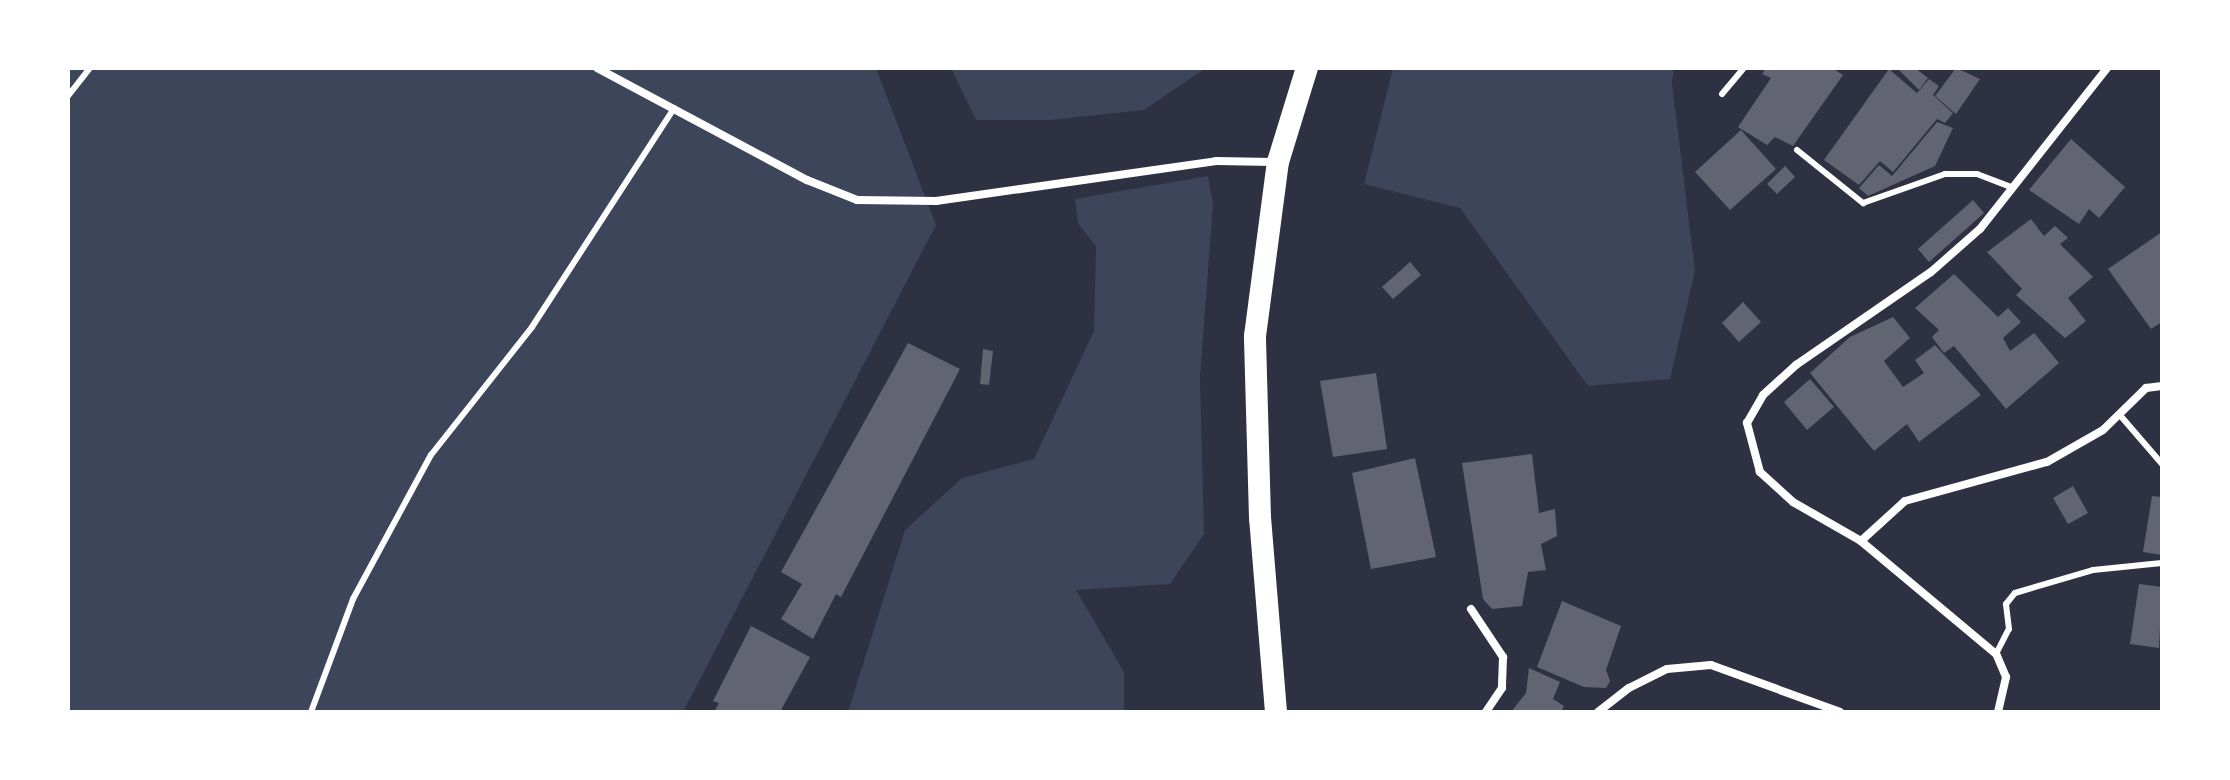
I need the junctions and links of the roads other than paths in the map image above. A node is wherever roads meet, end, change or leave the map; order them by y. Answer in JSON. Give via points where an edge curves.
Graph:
{"nodes":[{"id":1,"x":90,"y":68,"type":"edge"},
{"id":2,"x":1307,"y":68,"type":"edge"},
{"id":3,"x":1744,"y":68,"type":"edge"},
{"id":4,"x":2107,"y":68,"type":"edge"},
{"id":5,"x":601,"y":69,"type":"edge"},
{"id":6,"x":1722,"y":94,"type":"dead end"},
{"id":7,"x":68,"y":96,"type":"edge"},
{"id":8,"x":674,"y":108,"type":"junction"},
{"id":9,"x":1797,"y":150,"type":"dead end"},
{"id":10,"x":1278,"y":162,"type":"junction"},
{"id":11,"x":2011,"y":187,"type":"junction"},
{"id":12,"x":2162,"y":386,"type":"edge"},
{"id":13,"x":2119,"y":414,"type":"junction"},
{"id":14,"x":2162,"y":464,"type":"edge"},
{"id":15,"x":1861,"y":541,"type":"junction"},
{"id":16,"x":2162,"y":563,"type":"edge"},
{"id":17,"x":1471,"y":609,"type":"dead end"},
{"id":18,"x":1996,"y":654,"type":"junction"},
{"id":19,"x":311,"y":712,"type":"edge"},
{"id":20,"x":1276,"y":712,"type":"edge"},
{"id":21,"x":1486,"y":712,"type":"edge"},
{"id":22,"x":1598,"y":712,"type":"edge"},
{"id":23,"x":1840,"y":712,"type":"edge"},
{"id":24,"x":1998,"y":712,"type":"edge"}],
"edges":[{"from":1,"to":7,"type":"lane"},
{"from":2,"to":10,"type":"highway"},
{"from":3,"to":6,"type":"lane"},
{"from":4,"to":11,"type":"street"},
{"from":5,"to":8,"type":"street"},
{"from":8,"to":10,"type":"street","via":[[807,180],[857,200],[936,201],[1216,161]]},
{"from":8,"to":19,"type":"lane","via":[[532,327],[431,455],[353,599]]},
{"from":9,"to":11,"type":"lane","via":[[1863,203],[1945,174],[1977,174]]},
{"from":10,"to":20,"type":"highway","via":[[1255,336],[1260,518]]},
{"from":11,"to":15,"type":"street","via":[[1980,229],[1931,272],[1796,365],[1763,395],[1747,423],[1760,472],[1793,502]]},
{"from":12,"to":13,"type":"street","via":[[2146,388]]},
{"from":13,"to":14,"type":"lane"},
{"from":13,"to":15,"type":"street","via":[[2103,430],[2047,462],[1905,501]]},
{"from":15,"to":18,"type":"street"},
{"from":16,"to":18,"type":"lane","via":[[2093,570],[2015,593],[2006,604],[2009,629]]},
{"from":17,"to":21,"type":"street","via":[[1503,657],[1502,688]]},
{"from":18,"to":24,"type":"street","via":[[2006,677]]},
{"from":22,"to":23,"type":"street","via":[[1667,669],[1711,665]]}]}
